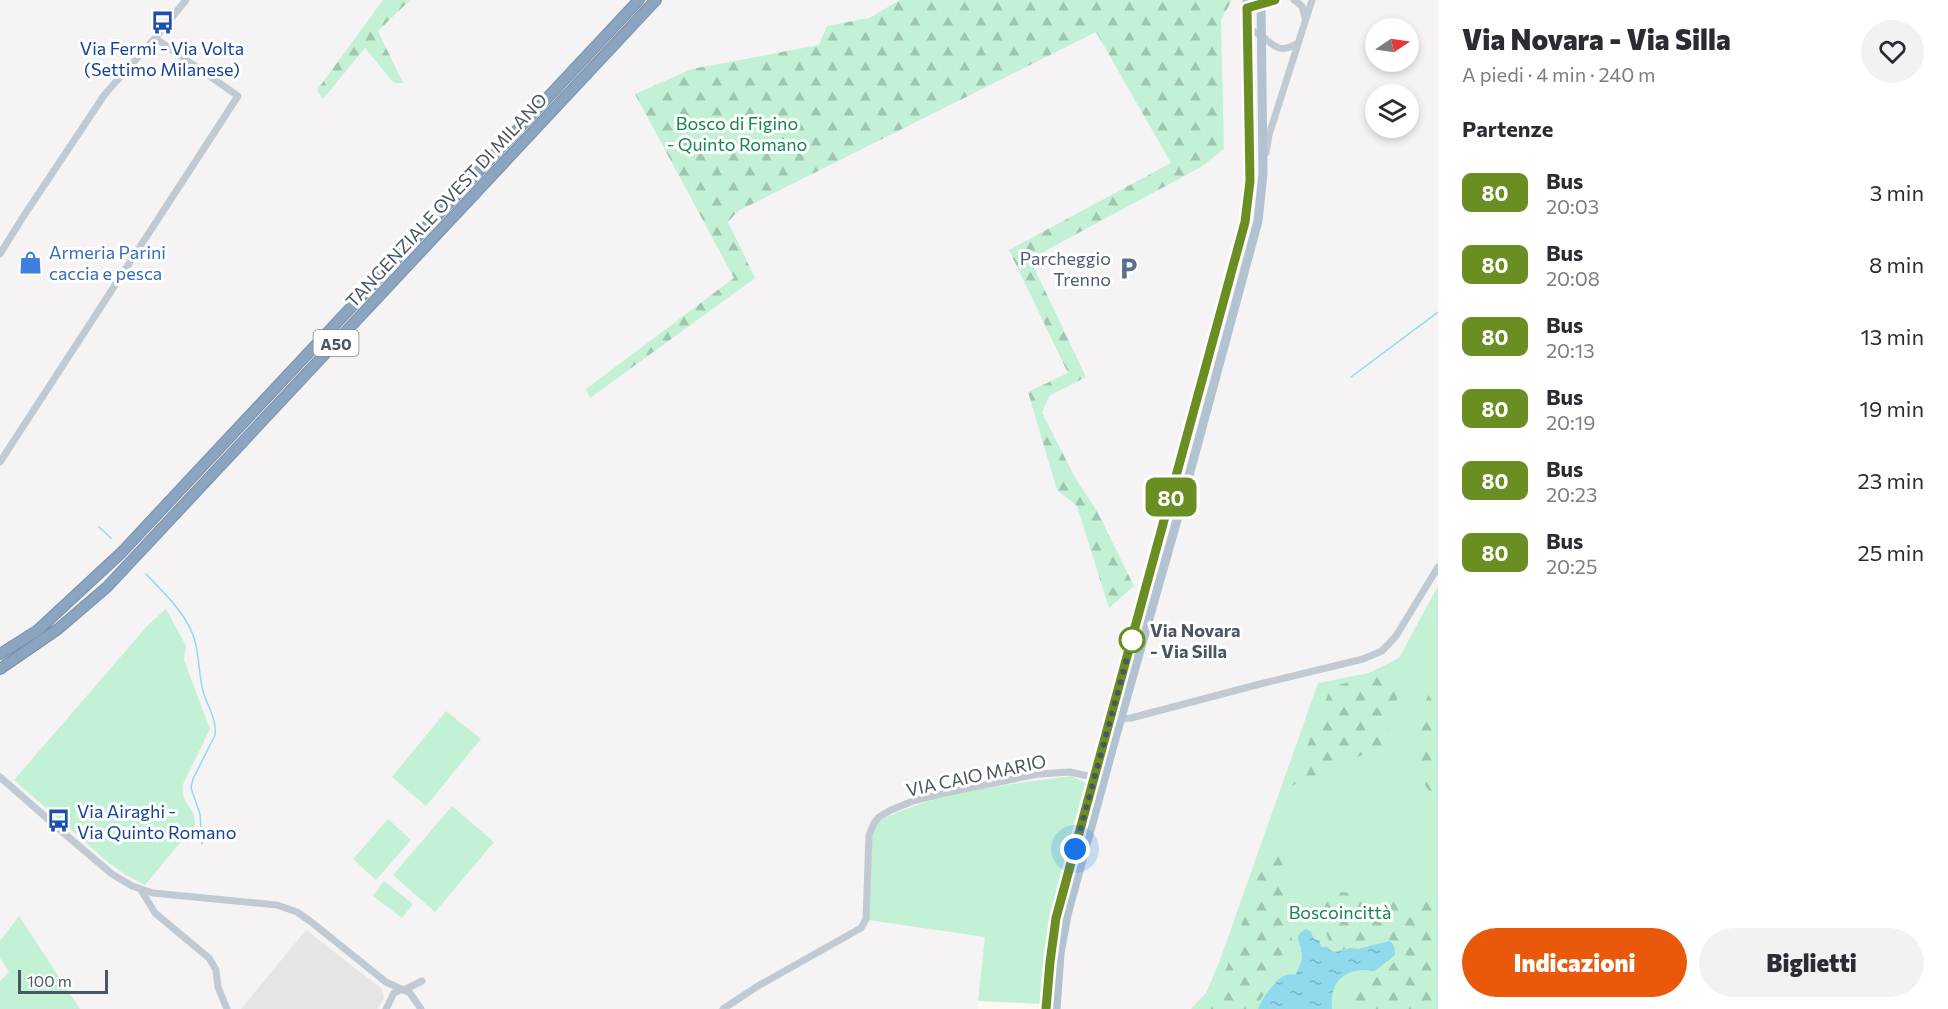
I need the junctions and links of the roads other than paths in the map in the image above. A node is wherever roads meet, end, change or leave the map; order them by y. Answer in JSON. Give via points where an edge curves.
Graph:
{"nodes":[{"id":1,"x":186,"y":0,"type":"edge"},
{"id":2,"x":639,"y":0,"type":"edge"},
{"id":3,"x":656,"y":0,"type":"edge"},
{"id":4,"x":1275,"y":0,"type":"edge"},
{"id":5,"x":1294,"y":0,"type":"edge"},
{"id":6,"x":1312,"y":0,"type":"edge"},
{"id":7,"x":1261,"y":2,"type":"edge"},
{"id":8,"x":1247,"y":4,"type":"edge"},
{"id":9,"x":1305,"y":20,"type":"junction"},
{"id":10,"x":1248,"y":29,"type":"junction"},
{"id":11,"x":1261,"y":35,"type":"junction"},
{"id":12,"x":155,"y":38,"type":"junction"},
{"id":13,"x":1298,"y":43,"type":"junction"},
{"id":14,"x":1263,"y":174,"type":"junction"},
{"id":15,"x":0,"y":254,"type":"edge"},
{"id":16,"x":0,"y":462,"type":"edge"},
{"id":17,"x":1438,"y":567,"type":"edge"},
{"id":18,"x":0,"y":654,"type":"edge"},
{"id":19,"x":0,"y":669,"type":"edge"},
{"id":20,"x":1121,"y":718,"type":"junction"},
{"id":21,"x":1110,"y":719,"type":"junction"},
{"id":22,"x":0,"y":777,"type":"edge"},
{"id":23,"x":1094,"y":777,"type":"junction"},
{"id":24,"x":1104,"y":780,"type":"junction"},
{"id":25,"x":141,"y":890,"type":"junction"},
{"id":26,"x":153,"y":893,"type":"junction"},
{"id":27,"x":152,"y":908,"type":"junction"},
{"id":28,"x":386,"y":982,"type":"junction"},
{"id":29,"x":402,"y":990,"type":"junction"},
{"id":30,"x":392,"y":998,"type":"junction"},
{"id":31,"x":412,"y":998,"type":"junction"},
{"id":32,"x":227,"y":1009,"type":"edge"},
{"id":33,"x":386,"y":1009,"type":"edge"},
{"id":34,"x":395,"y":1009,"type":"edge"},
{"id":35,"x":409,"y":1009,"type":"edge"},
{"id":36,"x":421,"y":1009,"type":"edge"},
{"id":37,"x":723,"y":1009,"type":"edge"},
{"id":38,"x":1046,"y":1009,"type":"edge"},
{"id":39,"x":1056,"y":1009,"type":"edge"}],
"edges":[{"from":1,"to":12,"type":"street"},
{"from":2,"to":18,"type":"highway","name":"TANGENZIALE OVEST DI MILANO","number":"A50","via":[[122,553],[38,630]]},
{"from":3,"to":19,"type":"highway","name":"TANGENZIALE OVEST DI MILANO","number":"A50","via":[[115,578],[58,629]]},
{"from":4,"to":7,"type":"street"},
{"from":5,"to":9,"type":"street","via":[[1302,6]]},
{"from":6,"to":9,"type":"street"},
{"from":7,"to":8,"type":"street"},
{"from":7,"to":11,"type":"main road"},
{"from":8,"to":10,"type":"main road"},
{"from":9,"to":13,"type":"street"},
{"from":10,"to":11,"type":"street"},
{"from":10,"to":21,"type":"main road","via":[[1250,181],[1245,222]]},
{"from":11,"to":13,"type":"street","via":[[1280,48]]},
{"from":11,"to":14,"type":"main road"},
{"from":12,"to":15,"type":"street","via":[[105,94]]},
{"from":12,"to":16,"type":"street","via":[[238,96]]},
{"from":13,"to":14,"type":"street","via":[[1269,135]]},
{"from":14,"to":20,"type":"main road","via":[[1256,231]]},
{"from":17,"to":20,"type":"street","via":[[1396,636],[1382,651],[1354,662]]},
{"from":20,"to":21,"type":"street"},
{"from":20,"to":24,"type":"main road"},
{"from":21,"to":23,"type":"main road"},
{"from":22,"to":25,"type":"street","via":[[112,874]]},
{"from":23,"to":24,"type":"street","name":"VIA CAIO MARIO"},
{"from":23,"to":37,"type":"street","name":"VIA CAIO MARIO","via":[[1070,772],[1038,774],[913,801],[879,817],[869,836],[863,926]]},
{"from":23,"to":38,"type":"main road","via":[[1056,918]]},
{"from":24,"to":39,"type":"main road","via":[[1067,915]]},
{"from":25,"to":26,"type":"street"},
{"from":25,"to":27,"type":"street"},
{"from":26,"to":27,"type":"street"},
{"from":26,"to":28,"type":"street","via":[[287,908],[310,921]]},
{"from":27,"to":32,"type":"street","via":[[209,958]]},
{"from":28,"to":29,"type":"street"},
{"from":28,"to":30,"type":"street"},
{"from":29,"to":30,"type":"street"},
{"from":29,"to":31,"type":"street"},
{"from":29,"to":31,"type":"street","via":[[421,982]]},
{"from":30,"to":33,"type":"street"},
{"from":30,"to":34,"type":"street"},
{"from":31,"to":35,"type":"street"},
{"from":31,"to":36,"type":"street"}]}
